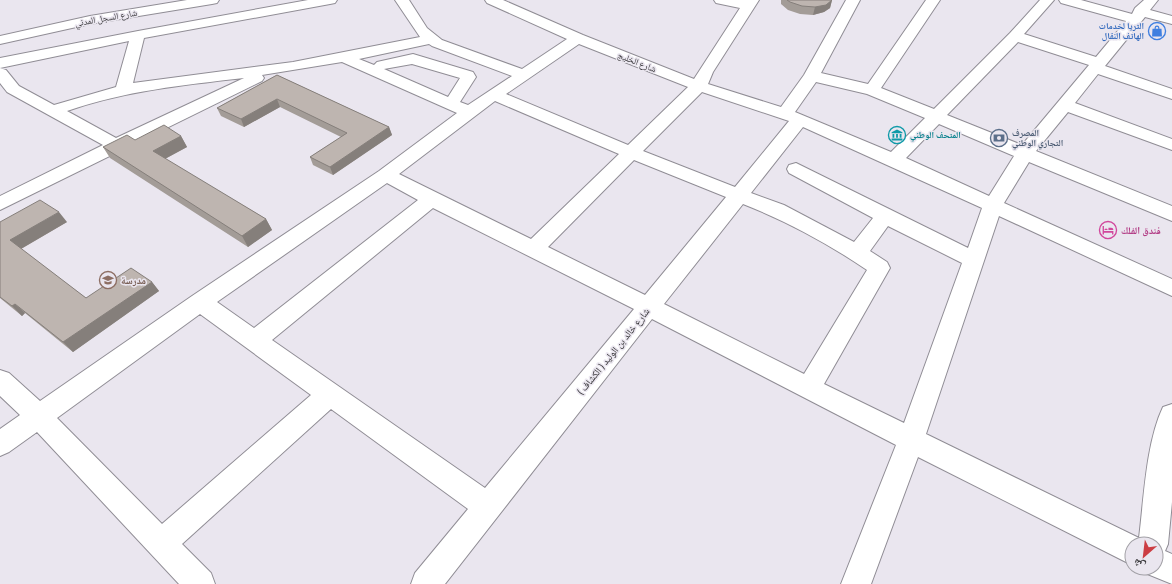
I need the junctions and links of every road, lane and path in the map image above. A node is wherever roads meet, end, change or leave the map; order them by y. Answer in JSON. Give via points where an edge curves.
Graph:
{"nodes":[{"id":1,"x":159,"y":0,"type":"edge"},
{"id":2,"x":212,"y":0,"type":"edge"},
{"id":3,"x":330,"y":0,"type":"edge"},
{"id":4,"x":402,"y":0,"type":"edge"},
{"id":5,"x":492,"y":0,"type":"edge"},
{"id":6,"x":721,"y":0,"type":"edge"},
{"id":7,"x":854,"y":0,"type":"edge"},
{"id":8,"x":933,"y":0,"type":"edge"},
{"id":9,"x":1047,"y":0,"type":"edge"},
{"id":10,"x":1066,"y":0,"type":"edge"},
{"id":11,"x":751,"y":3,"type":"edge"},
{"id":12,"x":1142,"y":10,"type":"edge"},
{"id":13,"x":1172,"y":20,"type":"edge"},
{"id":14,"x":0,"y":32,"type":"edge"},
{"id":15,"x":138,"y":35,"type":"junction"},
{"id":16,"x":1015,"y":36,"type":"junction"},
{"id":17,"x":578,"y":38,"type":"junction"},
{"id":18,"x":432,"y":39,"type":"junction"},
{"id":19,"x":0,"y":40,"type":"edge"},
{"id":20,"x":343,"y":57,"type":"junction"},
{"id":21,"x":0,"y":63,"type":"edge"},
{"id":22,"x":1096,"y":65,"type":"junction"},
{"id":23,"x":369,"y":67,"type":"junction"},
{"id":24,"x":273,"y":69,"type":"junction"},
{"id":25,"x":0,"y":73,"type":"edge"},
{"id":26,"x":524,"y":75,"type":"junction"},
{"id":27,"x":812,"y":76,"type":"junction"},
{"id":28,"x":699,"y":86,"type":"junction"},
{"id":29,"x":872,"y":90,"type":"junction"},
{"id":30,"x":123,"y":91,"type":"junction"},
{"id":31,"x":7,"y":92,"type":"edge"},
{"id":32,"x":1172,"y":94,"type":"edge"},
{"id":33,"x":494,"y":95,"type":"junction"},
{"id":34,"x":1064,"y":105,"type":"junction"},
{"id":35,"x":460,"y":108,"type":"junction"},
{"id":36,"x":55,"y":110,"type":"junction"},
{"id":37,"x":793,"y":116,"type":"junction"},
{"id":38,"x":936,"y":116,"type":"junction"},
{"id":39,"x":116,"y":145,"type":"junction"},
{"id":40,"x":1172,"y":145,"type":"edge"},
{"id":41,"x":632,"y":153,"type":"junction"},
{"id":42,"x":1025,"y":153,"type":"junction"},
{"id":43,"x":894,"y":160,"type":"junction"},
{"id":44,"x":796,"y":169,"type":"dead end"},
{"id":45,"x":386,"y":174,"type":"junction"},
{"id":46,"x":739,"y":194,"type":"junction"},
{"id":47,"x":431,"y":199,"type":"junction"},
{"id":48,"x":0,"y":204,"type":"edge"},
{"id":49,"x":993,"y":205,"type":"junction"},
{"id":50,"x":1172,"y":214,"type":"edge"},
{"id":51,"x":885,"y":216,"type":"junction"},
{"id":52,"x":534,"y":248,"type":"junction"},
{"id":53,"x":857,"y":252,"type":"junction"},
{"id":54,"x":974,"y":260,"type":"junction"},
{"id":55,"x":1172,"y":288,"type":"edge"},
{"id":56,"x":200,"y":302,"type":"junction"},
{"id":57,"x":649,"y":307,"type":"junction"},
{"id":58,"x":255,"y":341,"type":"junction"},
{"id":59,"x":0,"y":380,"type":"edge"},
{"id":60,"x":809,"y":388,"type":"junction"},
{"id":61,"x":330,"y":394,"type":"junction"},
{"id":62,"x":38,"y":415,"type":"junction"},
{"id":63,"x":1172,"y":415,"type":"edge"},
{"id":64,"x":911,"y":440,"type":"junction"},
{"id":65,"x":0,"y":444,"type":"edge"},
{"id":66,"x":488,"y":507,"type":"junction"},
{"id":67,"x":1154,"y":536,"type":"edge"},
{"id":68,"x":161,"y":544,"type":"junction"},
{"id":69,"x":1124,"y":546,"type":"edge"},
{"id":70,"x":200,"y":584,"type":"edge"},
{"id":71,"x":426,"y":584,"type":"edge"},
{"id":72,"x":856,"y":584,"type":"edge"}],
"edges":[{"from":1,"to":14,"type":"street","name":"شارع السجل المدني","via":[[120,4]]},
{"from":2,"to":19,"type":"street","name":"شارع السجل المدني","via":[[90,20]]},
{"from":3,"to":15,"type":"street"},
{"from":4,"to":18,"type":"street","via":[[422,30]]},
{"from":5,"to":17,"type":"street","name":"شارع الخليج"},
{"from":6,"to":11,"type":"street"},
{"from":7,"to":27,"type":"street","name":"شارع خالد بن الوليد ( الكشاف )"},
{"from":8,"to":29,"type":"street"},
{"from":9,"to":16,"type":"street"},
{"from":10,"to":12,"type":"street"},
{"from":11,"to":28,"type":"street","via":[[705,72]]},
{"from":12,"to":13,"type":"street"},
{"from":12,"to":22,"type":"street"},
{"from":15,"to":21,"type":"street"},
{"from":15,"to":30,"type":"street"},
{"from":16,"to":22,"type":"street"},
{"from":16,"to":38,"type":"street"},
{"from":17,"to":26,"type":"street"},
{"from":17,"to":28,"type":"street","name":"شارع الخليج"},
{"from":18,"to":20,"type":"street"},
{"from":18,"to":26,"type":"street","via":[[452,50]]},
{"from":20,"to":23,"type":"street"},
{"from":20,"to":24,"type":"street"},
{"from":22,"to":32,"type":"street"},
{"from":22,"to":34,"type":"street"},
{"from":23,"to":35,"type":"street"},
{"from":23,"to":35,"type":"street","via":[[413,59],[467,75]]},
{"from":24,"to":30,"type":"street","via":[[184,80]]},
{"from":24,"to":39,"type":"street"},
{"from":25,"to":31,"type":"street"},
{"from":26,"to":33,"type":"street"},
{"from":27,"to":29,"type":"street"},
{"from":27,"to":37,"type":"street","name":"شارع خالد بن الوليد ( الكشاف )"},
{"from":28,"to":37,"type":"street","name":"شارع الخليج"},
{"from":28,"to":41,"type":"street"},
{"from":29,"to":38,"type":"street"},
{"from":30,"to":36,"type":"street","via":[[86,99]]},
{"from":31,"to":36,"type":"street"},
{"from":33,"to":35,"type":"street"},
{"from":33,"to":41,"type":"street"},
{"from":34,"to":40,"type":"street"},
{"from":34,"to":42,"type":"street"},
{"from":35,"to":45,"type":"street"},
{"from":36,"to":39,"type":"street"},
{"from":37,"to":43,"type":"street","name":"شارع الخليج"},
{"from":37,"to":46,"type":"street","name":"شارع خالد بن الوليد ( الكشاف )"},
{"from":38,"to":42,"type":"street"},
{"from":38,"to":43,"type":"street"},
{"from":39,"to":48,"type":"street"},
{"from":41,"to":46,"type":"street"},
{"from":41,"to":52,"type":"street"},
{"from":42,"to":49,"type":"street"},
{"from":42,"to":50,"type":"street"},
{"from":43,"to":49,"type":"street","name":"شارع الخليج"},
{"from":44,"to":51,"type":"street"},
{"from":45,"to":47,"type":"street"},
{"from":45,"to":56,"type":"street"},
{"from":46,"to":53,"type":"street","via":[[777,210]]},
{"from":46,"to":57,"type":"street","name":"شارع خالد بن الوليد ( الكشاف )"},
{"from":47,"to":52,"type":"street"},
{"from":47,"to":58,"type":"street"},
{"from":49,"to":54,"type":"street"},
{"from":49,"to":55,"type":"street","name":"شارع الخليج"},
{"from":51,"to":53,"type":"street"},
{"from":51,"to":54,"type":"street"},
{"from":52,"to":57,"type":"street"},
{"from":53,"to":60,"type":"street","via":[[880,268]]},
{"from":54,"to":64,"type":"street"},
{"from":56,"to":58,"type":"street"},
{"from":56,"to":62,"type":"street"},
{"from":57,"to":60,"type":"street"},
{"from":57,"to":66,"type":"street","name":"شارع خالد بن الوليد ( الكشاف )"},
{"from":58,"to":61,"type":"street"},
{"from":59,"to":62,"type":"street"},
{"from":60,"to":64,"type":"street"},
{"from":61,"to":66,"type":"street"},
{"from":61,"to":68,"type":"street"},
{"from":62,"to":65,"type":"street"},
{"from":62,"to":68,"type":"street"},
{"from":63,"to":67,"type":"street","via":[[1164,450]]},
{"from":64,"to":69,"type":"street"},
{"from":64,"to":72,"type":"street"},
{"from":66,"to":71,"type":"street","name":"شارع خالد بن الوليد ( الكشاف )"},
{"from":68,"to":70,"type":"street"}]}
